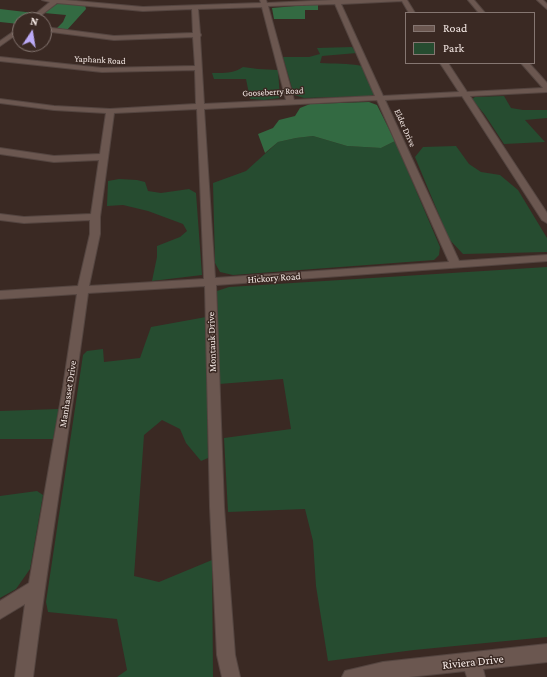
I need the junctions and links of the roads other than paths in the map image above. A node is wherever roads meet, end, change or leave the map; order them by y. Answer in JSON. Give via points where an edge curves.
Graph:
{"nodes":[{"id":1,"x":45,"y":0,"type":"edge"},
{"id":2,"x":56,"y":0,"type":"edge"},
{"id":3,"x":400,"y":0,"type":"edge"},
{"id":4,"x":404,"y":0,"type":"edge"},
{"id":5,"x":471,"y":0,"type":"edge"},
{"id":6,"x":540,"y":0,"type":"edge"},
{"id":7,"x":337,"y":1,"type":"edge"},
{"id":8,"x":264,"y":2,"type":"edge"},
{"id":9,"x":547,"y":7,"type":"edge"},
{"id":10,"x":195,"y":8,"type":"junction"},
{"id":11,"x":41,"y":12,"type":"edge"},
{"id":12,"x":411,"y":12,"type":"edge"},
{"id":13,"x":481,"y":12,"type":"edge"},
{"id":14,"x":52,"y":31,"type":"edge"},
{"id":15,"x":12,"y":34,"type":"edge"},
{"id":16,"x":198,"y":35,"type":"junction"},
{"id":17,"x":0,"y":44,"type":"edge"},
{"id":18,"x":0,"y":59,"type":"edge"},
{"id":19,"x":445,"y":64,"type":"edge"},
{"id":20,"x":526,"y":64,"type":"edge"},
{"id":21,"x":199,"y":68,"type":"junction"},
{"id":22,"x":547,"y":89,"type":"edge"},
{"id":23,"x":463,"y":94,"type":"junction"},
{"id":24,"x":381,"y":98,"type":"junction"},
{"id":25,"x":0,"y":101,"type":"edge"},
{"id":26,"x":290,"y":101,"type":"junction"},
{"id":27,"x":202,"y":106,"type":"junction"},
{"id":28,"x":110,"y":111,"type":"junction"},
{"id":29,"x":0,"y":152,"type":"edge"},
{"id":30,"x":103,"y":157,"type":"junction"},
{"id":31,"x":0,"y":217,"type":"edge"},
{"id":32,"x":95,"y":217,"type":"junction"},
{"id":33,"x":547,"y":220,"type":"edge"},
{"id":34,"x":547,"y":258,"type":"edge"},
{"id":35,"x":455,"y":264,"type":"junction"},
{"id":36,"x":210,"y":282,"type":"junction"},
{"id":37,"x":83,"y":290,"type":"junction"},
{"id":38,"x":0,"y":295,"type":"edge"},
{"id":39,"x":36,"y":588,"type":"junction"},
{"id":40,"x":0,"y":610,"type":"edge"},
{"id":41,"x":547,"y":653,"type":"edge"},
{"id":42,"x":474,"y":670,"type":"edge"},
{"id":43,"x":24,"y":677,"type":"edge"},
{"id":44,"x":231,"y":677,"type":"edge"},
{"id":45,"x":351,"y":677,"type":"edge"}],
"edges":[{"from":1,"to":2,"type":"street"},
{"from":2,"to":10,"type":"street","via":[[143,9]]},
{"from":2,"to":11,"type":"street"},
{"from":3,"to":7,"type":"street"},
{"from":4,"to":12,"type":"street"},
{"from":5,"to":13,"type":"street"},
{"from":6,"to":9,"type":"street"},
{"from":7,"to":8,"type":"street"},
{"from":7,"to":24,"type":"street","name":"Elder Drive"},
{"from":8,"to":10,"type":"street"},
{"from":8,"to":26,"type":"street"},
{"from":10,"to":16,"type":"street","name":"Montauk Drive"},
{"from":14,"to":16,"type":"street","via":[[120,38]]},
{"from":15,"to":17,"type":"street"},
{"from":16,"to":21,"type":"street","name":"Montauk Drive"},
{"from":18,"to":21,"type":"street","name":"Yaphank Road","via":[[102,70]]},
{"from":19,"to":23,"type":"street"},
{"from":20,"to":22,"type":"street"},
{"from":21,"to":27,"type":"street","name":"Montauk Drive"},
{"from":22,"to":23,"type":"street","name":"Gooseberry Road"},
{"from":23,"to":24,"type":"street","name":"Gooseberry Road"},
{"from":23,"to":33,"type":"street"},
{"from":24,"to":26,"type":"street","name":"Gooseberry Road"},
{"from":24,"to":35,"type":"street","name":"Elder Drive"},
{"from":25,"to":28,"type":"street","name":"Gooseberry Road","via":[[54,108]]},
{"from":26,"to":27,"type":"street","name":"Gooseberry Road"},
{"from":27,"to":28,"type":"street","name":"Gooseberry Road"},
{"from":27,"to":36,"type":"street","name":"Montauk Drive"},
{"from":28,"to":30,"type":"street","name":"Manhasset Drive"},
{"from":29,"to":30,"type":"street","via":[[54,159]]},
{"from":30,"to":32,"type":"street","name":"Manhasset Drive"},
{"from":31,"to":32,"type":"street","via":[[24,220]]},
{"from":32,"to":37,"type":"street","name":"Manhasset Drive"},
{"from":34,"to":35,"type":"street","name":"Hickory Road"},
{"from":35,"to":36,"type":"street","name":"Hickory Road"},
{"from":36,"to":37,"type":"street","name":"Hickory Road"},
{"from":36,"to":44,"type":"street","name":"Montauk Drive","via":[[217,507],[226,655]]},
{"from":37,"to":38,"type":"street","name":"Hickory Road"},
{"from":37,"to":39,"type":"street","name":"Manhasset Drive"},
{"from":39,"to":40,"type":"street"},
{"from":39,"to":43,"type":"street","name":"Manhasset Drive"},
{"from":41,"to":42,"type":"street","name":"Riviera Drive"},
{"from":42,"to":45,"type":"street","name":"Riviera Drive","via":[[383,671]]}]}
